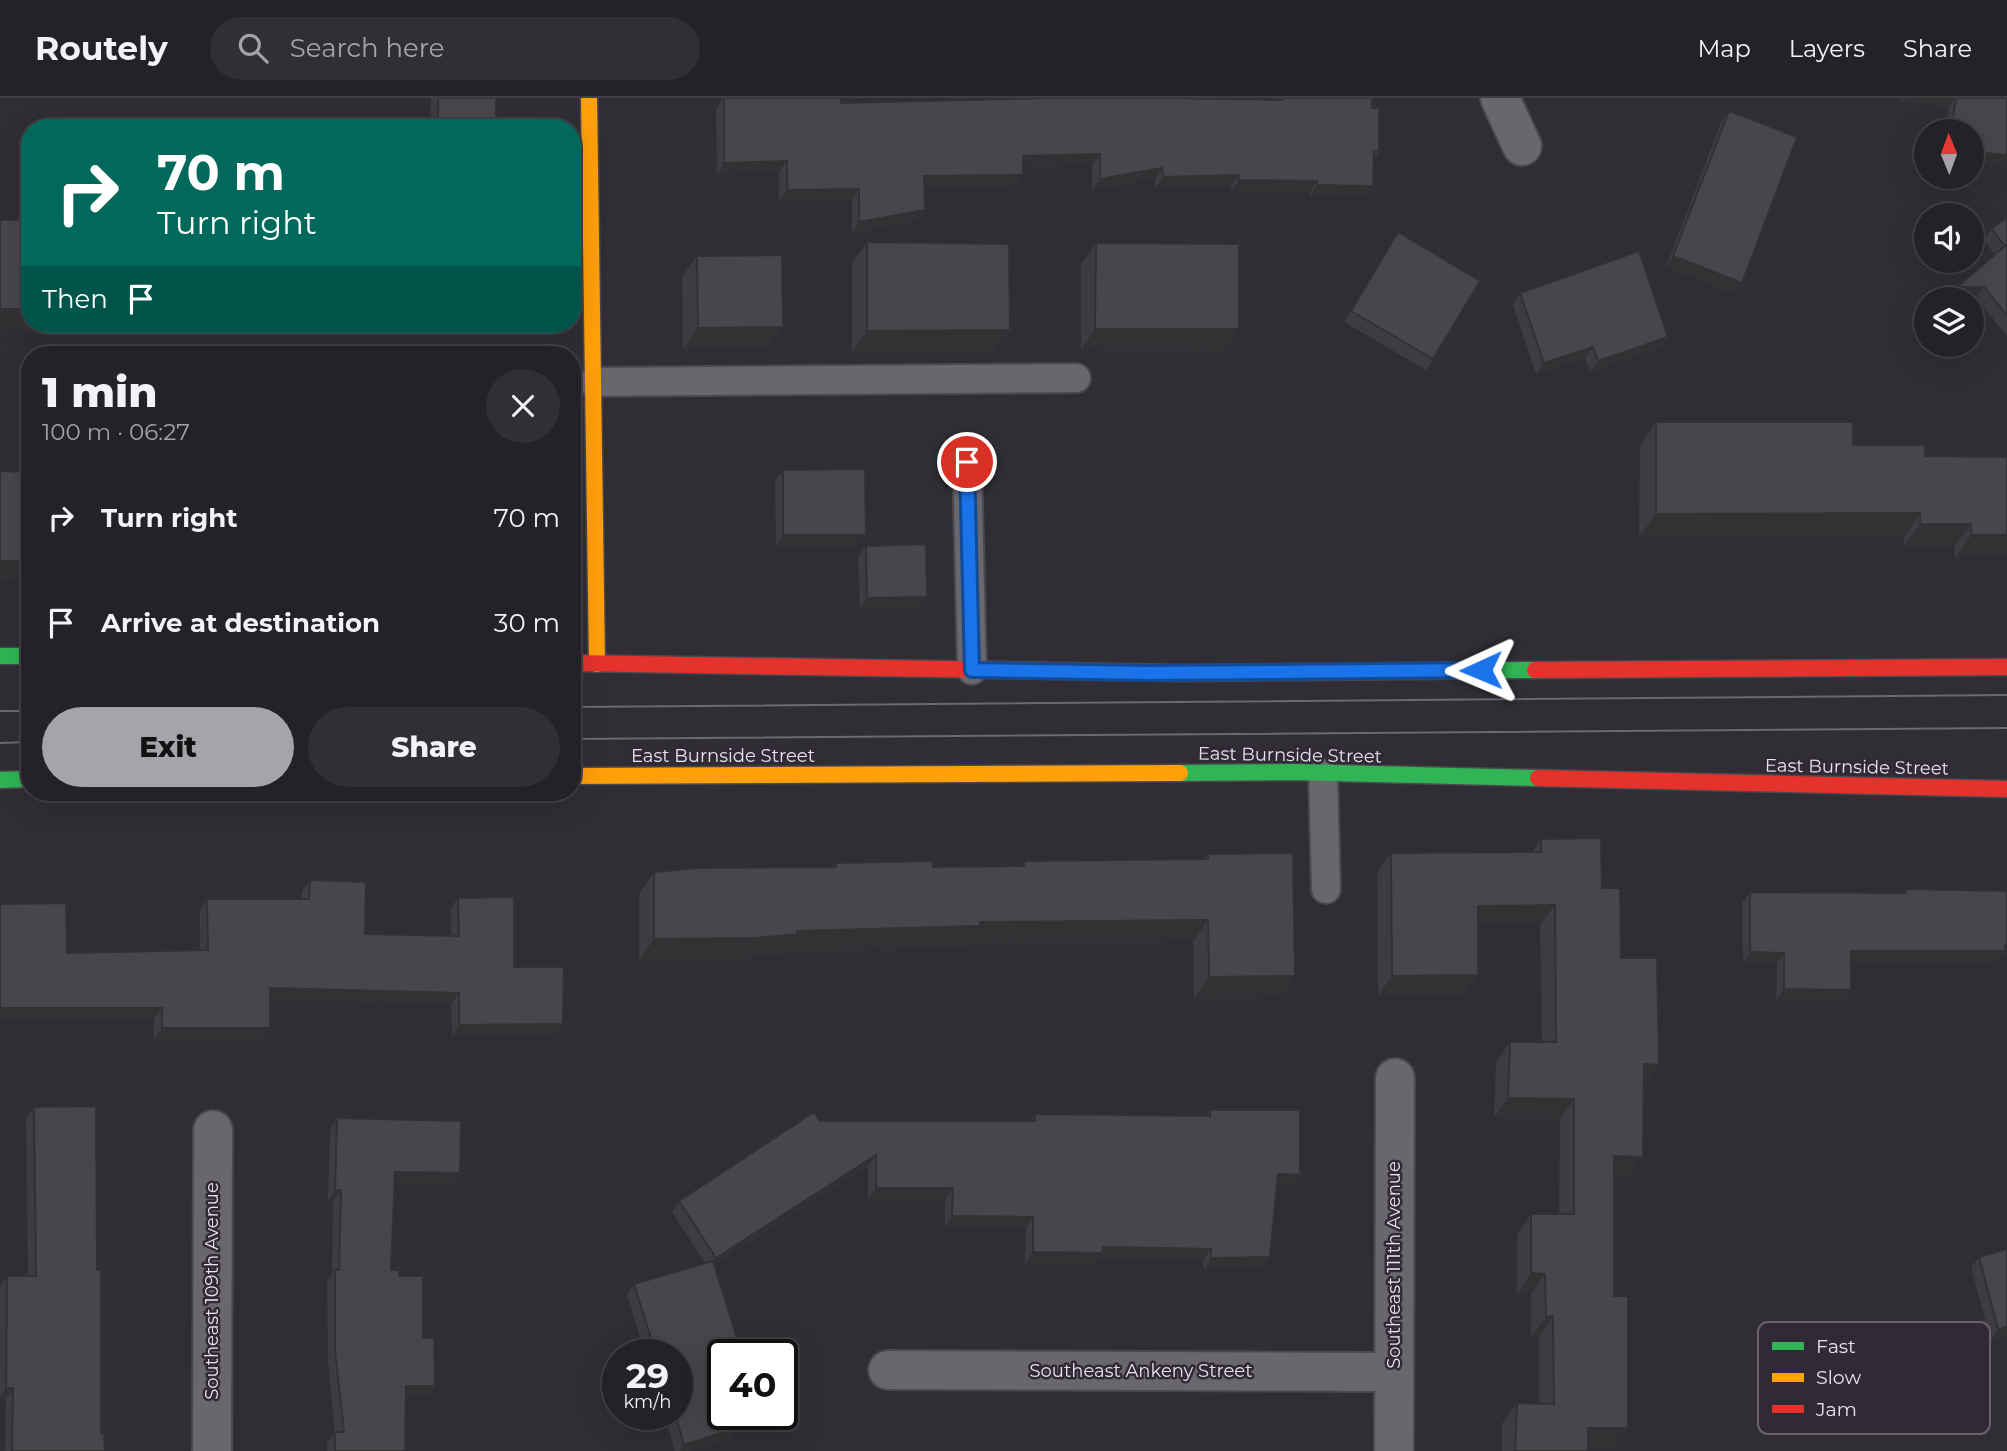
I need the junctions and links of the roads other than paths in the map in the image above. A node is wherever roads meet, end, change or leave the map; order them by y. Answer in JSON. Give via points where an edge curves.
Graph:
{"nodes":[{"id":1,"x":589,"y":98,"type":"edge"},
{"id":2,"x":1500,"y":98,"type":"edge"},
{"id":3,"x":1522,"y":146,"type":"dead end"},
{"id":4,"x":1076,"y":378,"type":"dead end"},
{"id":5,"x":593,"y":382,"type":"junction"},
{"id":6,"x":967,"y":462,"type":"dead end"},
{"id":7,"x":0,"y":656,"type":"edge"},
{"id":8,"x":21,"y":656,"type":"edge"},
{"id":9,"x":581,"y":663,"type":"edge"},
{"id":10,"x":597,"y":664,"type":"junction"},
{"id":11,"x":2007,"y":667,"type":"edge"},
{"id":12,"x":972,"y":670,"type":"junction"},
{"id":13,"x":1323,"y":774,"type":"junction"},
{"id":14,"x":581,"y":776,"type":"edge"},
{"id":15,"x":21,"y":779,"type":"edge"},
{"id":16,"x":0,"y":780,"type":"edge"},
{"id":17,"x":2007,"y":789,"type":"edge"},
{"id":18,"x":1326,"y":889,"type":"dead end"},
{"id":19,"x":1395,"y":1078,"type":"dead end"},
{"id":20,"x":213,"y":1130,"type":"dead end"},
{"id":21,"x":888,"y":1370,"type":"dead end"},
{"id":22,"x":1394,"y":1371,"type":"junction"},
{"id":23,"x":212,"y":1451,"type":"edge"},
{"id":24,"x":1394,"y":1451,"type":"edge"}],
"edges":[{"from":1,"to":5,"type":"street"},
{"from":2,"to":3,"type":"street"},
{"from":4,"to":5,"type":"lane"},
{"from":5,"to":10,"type":"street"},
{"from":6,"to":12,"type":"lane"},
{"from":7,"to":8,"type":"street"},
{"from":9,"to":10,"type":"street"},
{"from":10,"to":12,"type":"street"},
{"from":11,"to":12,"type":"street","via":[[1163,673]]},
{"from":13,"to":14,"type":"street","name":"East Burnside Street"},
{"from":13,"to":17,"type":"street","name":"East Burnside Street"},
{"from":13,"to":18,"type":"lane"},
{"from":15,"to":16,"type":"street"},
{"from":19,"to":22,"type":"street","name":"Southeast 111th Avenue"},
{"from":20,"to":23,"type":"street","name":"Southeast 109th Avenue"},
{"from":21,"to":22,"type":"street","name":"Southeast Ankeny Street"},
{"from":22,"to":24,"type":"street","name":"Southeast 111th Avenue"}]}
